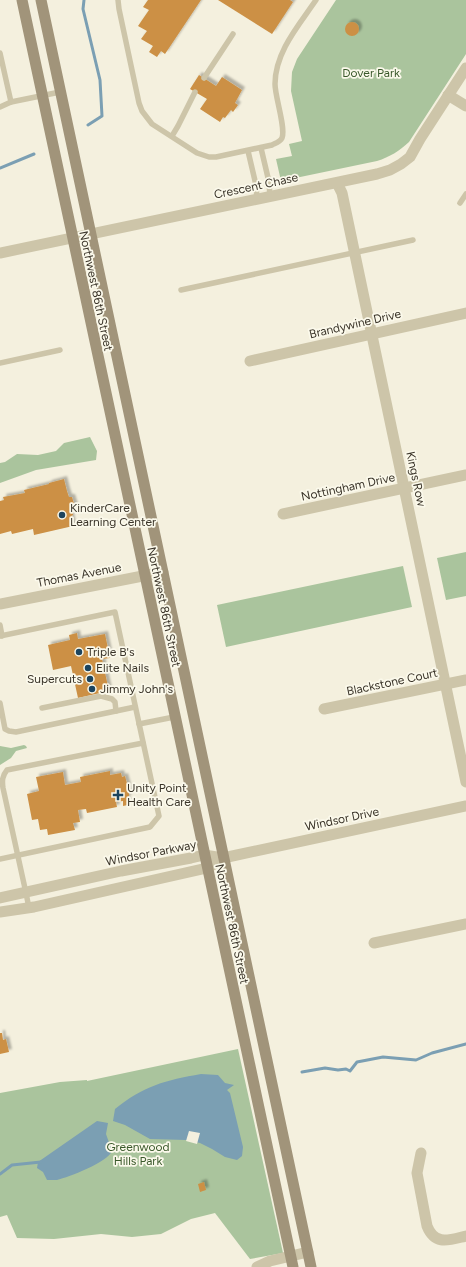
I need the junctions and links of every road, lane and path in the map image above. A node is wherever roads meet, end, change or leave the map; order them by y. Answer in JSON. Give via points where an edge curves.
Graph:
{"nodes":[{"id":1,"x":22,"y":0,"type":"edge"},
{"id":2,"x":41,"y":0,"type":"edge"},
{"id":3,"x":118,"y":0,"type":"edge"},
{"id":4,"x":316,"y":0,"type":"edge"},
{"id":5,"x":233,"y":34,"type":"dead end"},
{"id":6,"x":0,"y":53,"type":"edge"},
{"id":7,"x":466,"y":68,"type":"edge"},
{"id":8,"x":204,"y":78,"type":"dead end"},
{"id":9,"x":60,"y":92,"type":"junction"},
{"id":10,"x":195,"y":92,"type":"dead end"},
{"id":11,"x":448,"y":94,"type":"junction"},
{"id":12,"x":42,"y":96,"type":"junction"},
{"id":13,"x":11,"y":102,"type":"junction"},
{"id":14,"x":466,"y":106,"type":"edge"},
{"id":15,"x":0,"y":107,"type":"edge"},
{"id":16,"x":172,"y":136,"type":"junction"},
{"id":17,"x":261,"y":148,"type":"junction"},
{"id":18,"x":248,"y":151,"type":"junction"},
{"id":19,"x":336,"y":183,"type":"junction"},
{"id":20,"x":466,"y":194,"type":"edge"},
{"id":21,"x":270,"y":197,"type":"junction"},
{"id":22,"x":257,"y":200,"type":"junction"},
{"id":23,"x":460,"y":203,"type":"dead end"},
{"id":24,"x":90,"y":235,"type":"junction"},
{"id":25,"x":72,"y":239,"type":"junction"},
{"id":26,"x":413,"y":240,"type":"dead end"},
{"id":27,"x":354,"y":252,"type":"junction"},
{"id":28,"x":0,"y":253,"type":"edge"},
{"id":29,"x":181,"y":290,"type":"dead end"},
{"id":30,"x":466,"y":313,"type":"edge"},
{"id":31,"x":372,"y":333,"type":"junction"},
{"id":32,"x":60,"y":350,"type":"dead end"},
{"id":33,"x":250,"y":361,"type":"dead end"},
{"id":34,"x":0,"y":363,"type":"edge"},
{"id":35,"x":466,"y":475,"type":"edge"},
{"id":36,"x":404,"y":488,"type":"junction"},
{"id":37,"x":283,"y":514,"type":"dead end"},
{"id":38,"x":162,"y":572,"type":"junction"},
{"id":39,"x":144,"y":576,"type":"junction"},
{"id":40,"x":0,"y":604,"type":"edge"},
{"id":41,"x":0,"y":625,"type":"edge"},
{"id":42,"x":1,"y":636,"type":"edge"},
{"id":43,"x":466,"y":680,"type":"edge"},
{"id":44,"x":446,"y":684,"type":"junction"},
{"id":45,"x":0,"y":703,"type":"edge"},
{"id":46,"x":135,"y":707,"type":"junction"},
{"id":47,"x":42,"y":708,"type":"dead end"},
{"id":48,"x":324,"y":710,"type":"dead end"},
{"id":49,"x":116,"y":711,"type":"junction"},
{"id":50,"x":174,"y":717,"type":"junction"},
{"id":51,"x":139,"y":724,"type":"junction"},
{"id":52,"x":143,"y":743,"type":"junction"},
{"id":53,"x":466,"y":782,"type":"edge"},
{"id":54,"x":466,"y":806,"type":"edge"},
{"id":55,"x":18,"y":855,"type":"junction"},
{"id":56,"x":204,"y":856,"type":"junction"},
{"id":57,"x":223,"y":858,"type":"junction"},
{"id":58,"x":0,"y":859,"type":"edge"},
{"id":59,"x":207,"y":868,"type":"junction"},
{"id":60,"x":26,"y":892,"type":"junction"},
{"id":61,"x":0,"y":898,"type":"edge"},
{"id":62,"x":29,"y":908,"type":"junction"},
{"id":63,"x":0,"y":912,"type":"edge"},
{"id":64,"x":466,"y":924,"type":"edge"},
{"id":65,"x":374,"y":944,"type":"dead end"},
{"id":66,"x":421,"y":1153,"type":"dead end"},
{"id":67,"x":466,"y":1236,"type":"edge"},
{"id":68,"x":308,"y":1252,"type":"junction"},
{"id":69,"x":291,"y":1262,"type":"edge"},
{"id":70,"x":257,"y":1267,"type":"edge"},
{"id":71,"x":311,"y":1267,"type":"edge"}],
"edges":[{"from":1,"to":12,"type":"main road","name":"Northwest 86th Street"},
{"from":2,"to":9,"type":"main road","name":"Northwest 86th Street"},
{"from":3,"to":16,"type":"lane","via":[[142,111],[152,124]]},
{"from":4,"to":17,"type":"lane","via":[[286,45],[279,61],[276,96],[283,130],[282,137],[279,142]]},
{"from":5,"to":8,"type":"lane"},
{"from":6,"to":13,"type":"lane"},
{"from":7,"to":11,"type":"street","name":"Crescent Chase"},
{"from":9,"to":12,"type":"lane"},
{"from":9,"to":24,"type":"main road","name":"Northwest 86th Street"},
{"from":10,"to":16,"type":"lane"},
{"from":11,"to":14,"type":"street"},
{"from":11,"to":19,"type":"street","name":"Crescent Chase","via":[[410,157],[390,170]]},
{"from":12,"to":13,"type":"lane"},
{"from":12,"to":25,"type":"main road","name":"Northwest 86th Street"},
{"from":13,"to":15,"type":"lane"},
{"from":16,"to":18,"type":"lane","via":[[197,153],[209,157]]},
{"from":17,"to":18,"type":"lane"},
{"from":17,"to":21,"type":"lane"},
{"from":18,"to":22,"type":"lane"},
{"from":19,"to":21,"type":"street","name":"Crescent Chase"},
{"from":19,"to":27,"type":"street","name":"Kings Row","via":[[342,193]]},
{"from":20,"to":23,"type":"lane"},
{"from":21,"to":22,"type":"street","name":"Crescent Chase"},
{"from":22,"to":24,"type":"street","name":"Crescent Chase"},
{"from":24,"to":25,"type":"street","name":"Crescent Chase"},
{"from":24,"to":38,"type":"main road","name":"Northwest 86th Street"},
{"from":25,"to":28,"type":"street","name":"Crescent Chase"},
{"from":25,"to":39,"type":"main road","name":"Northwest 86th Street"},
{"from":26,"to":27,"type":"lane"},
{"from":27,"to":29,"type":"lane"},
{"from":27,"to":31,"type":"street","name":"Kings Row"},
{"from":30,"to":31,"type":"street","name":"Brandywine Drive"},
{"from":31,"to":33,"type":"street","name":"Brandywine Drive"},
{"from":31,"to":36,"type":"street","name":"Kings Row"},
{"from":32,"to":34,"type":"lane"},
{"from":35,"to":36,"type":"street","name":"Nottingham Drive"},
{"from":36,"to":37,"type":"street","name":"Nottingham Drive"},
{"from":36,"to":44,"type":"street","name":"Kings Row"},
{"from":38,"to":39,"type":"street","name":"Thomas Avenue"},
{"from":38,"to":57,"type":"main road","name":"Northwest 86th Street"},
{"from":39,"to":40,"type":"street","name":"Thomas Avenue"},
{"from":39,"to":50,"type":"main road","name":"Northwest 86th Street"},
{"from":41,"to":42,"type":"lane"},
{"from":42,"to":46,"type":"lane","via":[[115,612]]},
{"from":43,"to":44,"type":"street","name":"Blackstone Court"},
{"from":44,"to":48,"type":"street","name":"Blackstone Court"},
{"from":44,"to":53,"type":"street","name":"Kings Row"},
{"from":45,"to":49,"type":"lane","via":[[5,729],[16,732]]},
{"from":46,"to":49,"type":"lane"},
{"from":46,"to":51,"type":"lane"},
{"from":47,"to":49,"type":"lane","via":[[102,696],[115,702]]},
{"from":50,"to":51,"type":"lane"},
{"from":50,"to":56,"type":"main road","name":"Northwest 86th Street"},
{"from":51,"to":52,"type":"lane"},
{"from":52,"to":55,"type":"lane","via":[[159,816],[150,827]]},
{"from":52,"to":55,"type":"lane","via":[[8,770],[4,773],[3,788]]},
{"from":54,"to":57,"type":"street","name":"Windsor Drive"},
{"from":55,"to":58,"type":"lane"},
{"from":55,"to":60,"type":"lane"},
{"from":56,"to":57,"type":"street","name":"Windsor Parkway"},
{"from":56,"to":59,"type":"main road","name":"Northwest 86th Street"},
{"from":56,"to":60,"type":"street","name":"Windsor Parkway"},
{"from":57,"to":59,"type":"street"},
{"from":57,"to":68,"type":"main road","name":"Northwest 86th Street"},
{"from":59,"to":62,"type":"street"},
{"from":59,"to":69,"type":"main road","name":"Northwest 86th Street"},
{"from":60,"to":61,"type":"street","name":"Windsor Parkway"},
{"from":60,"to":62,"type":"lane"},
{"from":62,"to":63,"type":"street"},
{"from":64,"to":65,"type":"street"},
{"from":66,"to":67,"type":"street","via":[[416,1173],[429,1232],[434,1237],[445,1240]]},
{"from":68,"to":69,"type":"street"},
{"from":68,"to":71,"type":"main road","name":"Northwest 86th Street"},
{"from":69,"to":70,"type":"street","via":[[270,1261]]}]}
